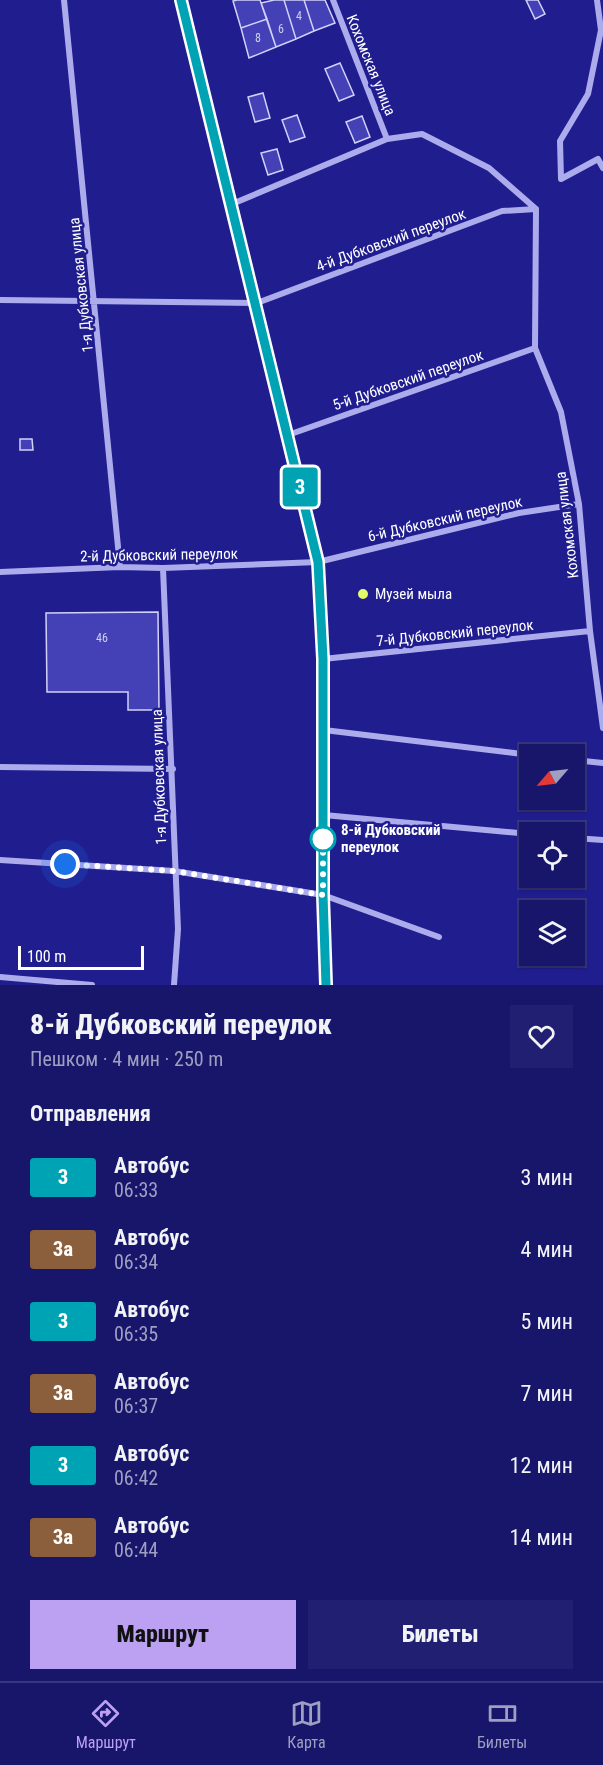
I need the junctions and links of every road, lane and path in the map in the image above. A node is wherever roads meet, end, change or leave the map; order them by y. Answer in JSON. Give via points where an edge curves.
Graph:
{"nodes":[{"id":1,"x":64,"y":0,"type":"edge"},
{"id":2,"x":181,"y":0,"type":"edge"},
{"id":3,"x":333,"y":0,"type":"edge"},
{"id":4,"x":597,"y":0,"type":"edge"},
{"id":5,"x":602,"y":30,"type":"edge"},
{"id":6,"x":387,"y":139,"type":"junction"},
{"id":7,"x":600,"y":158,"type":"edge"},
{"id":8,"x":603,"y":168,"type":"edge"},
{"id":9,"x":232,"y":204,"type":"junction"},
{"id":10,"x":536,"y":209,"type":"junction"},
{"id":11,"x":0,"y":300,"type":"edge"},
{"id":12,"x":95,"y":301,"type":"junction"},
{"id":13,"x":256,"y":303,"type":"junction"},
{"id":14,"x":535,"y":348,"type":"junction"},
{"id":15,"x":288,"y":435,"type":"junction"},
{"id":16,"x":579,"y":504,"type":"junction"},
{"id":17,"x":318,"y":562,"type":"junction"},
{"id":18,"x":120,"y":567,"type":"junction"},
{"id":19,"x":163,"y":568,"type":"junction"},
{"id":20,"x":0,"y":572,"type":"edge"},
{"id":21,"x":590,"y":631,"type":"junction"},
{"id":22,"x":323,"y":659,"type":"junction"},
{"id":23,"x":603,"y":728,"type":"edge"},
{"id":24,"x":324,"y":730,"type":"junction"},
{"id":25,"x":519,"y":754,"type":"edge"},
{"id":26,"x":585,"y":761,"type":"edge"},
{"id":27,"x":603,"y":763,"type":"edge"},
{"id":28,"x":0,"y":766,"type":"edge"},
{"id":29,"x":172,"y":770,"type":"junction"},
{"id":30,"x":324,"y":814,"type":"junction"},
{"id":31,"x":519,"y":833,"type":"edge"},
{"id":32,"x":585,"y":839,"type":"edge"},
{"id":33,"x":603,"y":840,"type":"edge"},
{"id":34,"x":0,"y":860,"type":"edge"},
{"id":35,"x":174,"y":871,"type":"junction"},
{"id":36,"x":323,"y":895,"type":"junction"},
{"id":37,"x":439,"y":937,"type":"dead end"},
{"id":38,"x":0,"y":977,"type":"edge"},
{"id":39,"x":92,"y":985,"type":"edge"},
{"id":40,"x":174,"y":985,"type":"edge"},
{"id":41,"x":326,"y":985,"type":"edge"}],
"edges":[{"from":1,"to":12,"type":"street","name":"1-я Дубковская улица"},
{"from":2,"to":9,"type":"main road"},
{"from":3,"to":6,"type":"street","name":"Кохомская улица"},
{"from":4,"to":5,"type":"street"},
{"from":5,"to":7,"type":"street","via":[[588,94],[560,141],[561,179]]},
{"from":6,"to":9,"type":"street"},
{"from":6,"to":10,"type":"street","via":[[422,134],[489,168]]},
{"from":7,"to":8,"type":"street"},
{"from":9,"to":13,"type":"main road"},
{"from":10,"to":13,"type":"street","name":"4-й Дубковский переулок","via":[[502,211]]},
{"from":10,"to":14,"type":"street","name":"Кохомская улица"},
{"from":11,"to":12,"type":"street"},
{"from":12,"to":13,"type":"street"},
{"from":12,"to":18,"type":"street","name":"1-я Дубковская улица"},
{"from":13,"to":15,"type":"main road"},
{"from":14,"to":15,"type":"street","name":"5-й Дубковский переулок"},
{"from":14,"to":16,"type":"street","name":"Кохомская улица","via":[[561,412]]},
{"from":15,"to":17,"type":"main road"},
{"from":16,"to":17,"type":"street","name":"6-й Дубковский переулок","via":[[519,513]]},
{"from":16,"to":21,"type":"street","name":"Кохомская улица"},
{"from":17,"to":19,"type":"street","name":"2-й Дубковский переулок"},
{"from":17,"to":22,"type":"main road"},
{"from":18,"to":19,"type":"street","name":"2-й Дубковский переулок"},
{"from":18,"to":20,"type":"street","name":"2-й Дубковский переулок"},
{"from":19,"to":29,"type":"street","name":"1-я Дубковская улица"},
{"from":21,"to":22,"type":"street","name":"7-й Дубковский переулок"},
{"from":21,"to":23,"type":"street","name":"Кохомская улица"},
{"from":22,"to":24,"type":"main road"},
{"from":24,"to":25,"type":"street"},
{"from":24,"to":30,"type":"main road"},
{"from":26,"to":27,"type":"street"},
{"from":28,"to":29,"type":"street"},
{"from":29,"to":35,"type":"street","name":"1-я Дубковская улица"},
{"from":30,"to":31,"type":"street"},
{"from":30,"to":36,"type":"main road"},
{"from":32,"to":33,"type":"street"},
{"from":34,"to":35,"type":"street"},
{"from":35,"to":36,"type":"street"},
{"from":35,"to":40,"type":"street","name":"1-я Дубковская улица","via":[[178,928]]},
{"from":36,"to":37,"type":"street"},
{"from":36,"to":41,"type":"main road"},
{"from":38,"to":39,"type":"street"}]}
